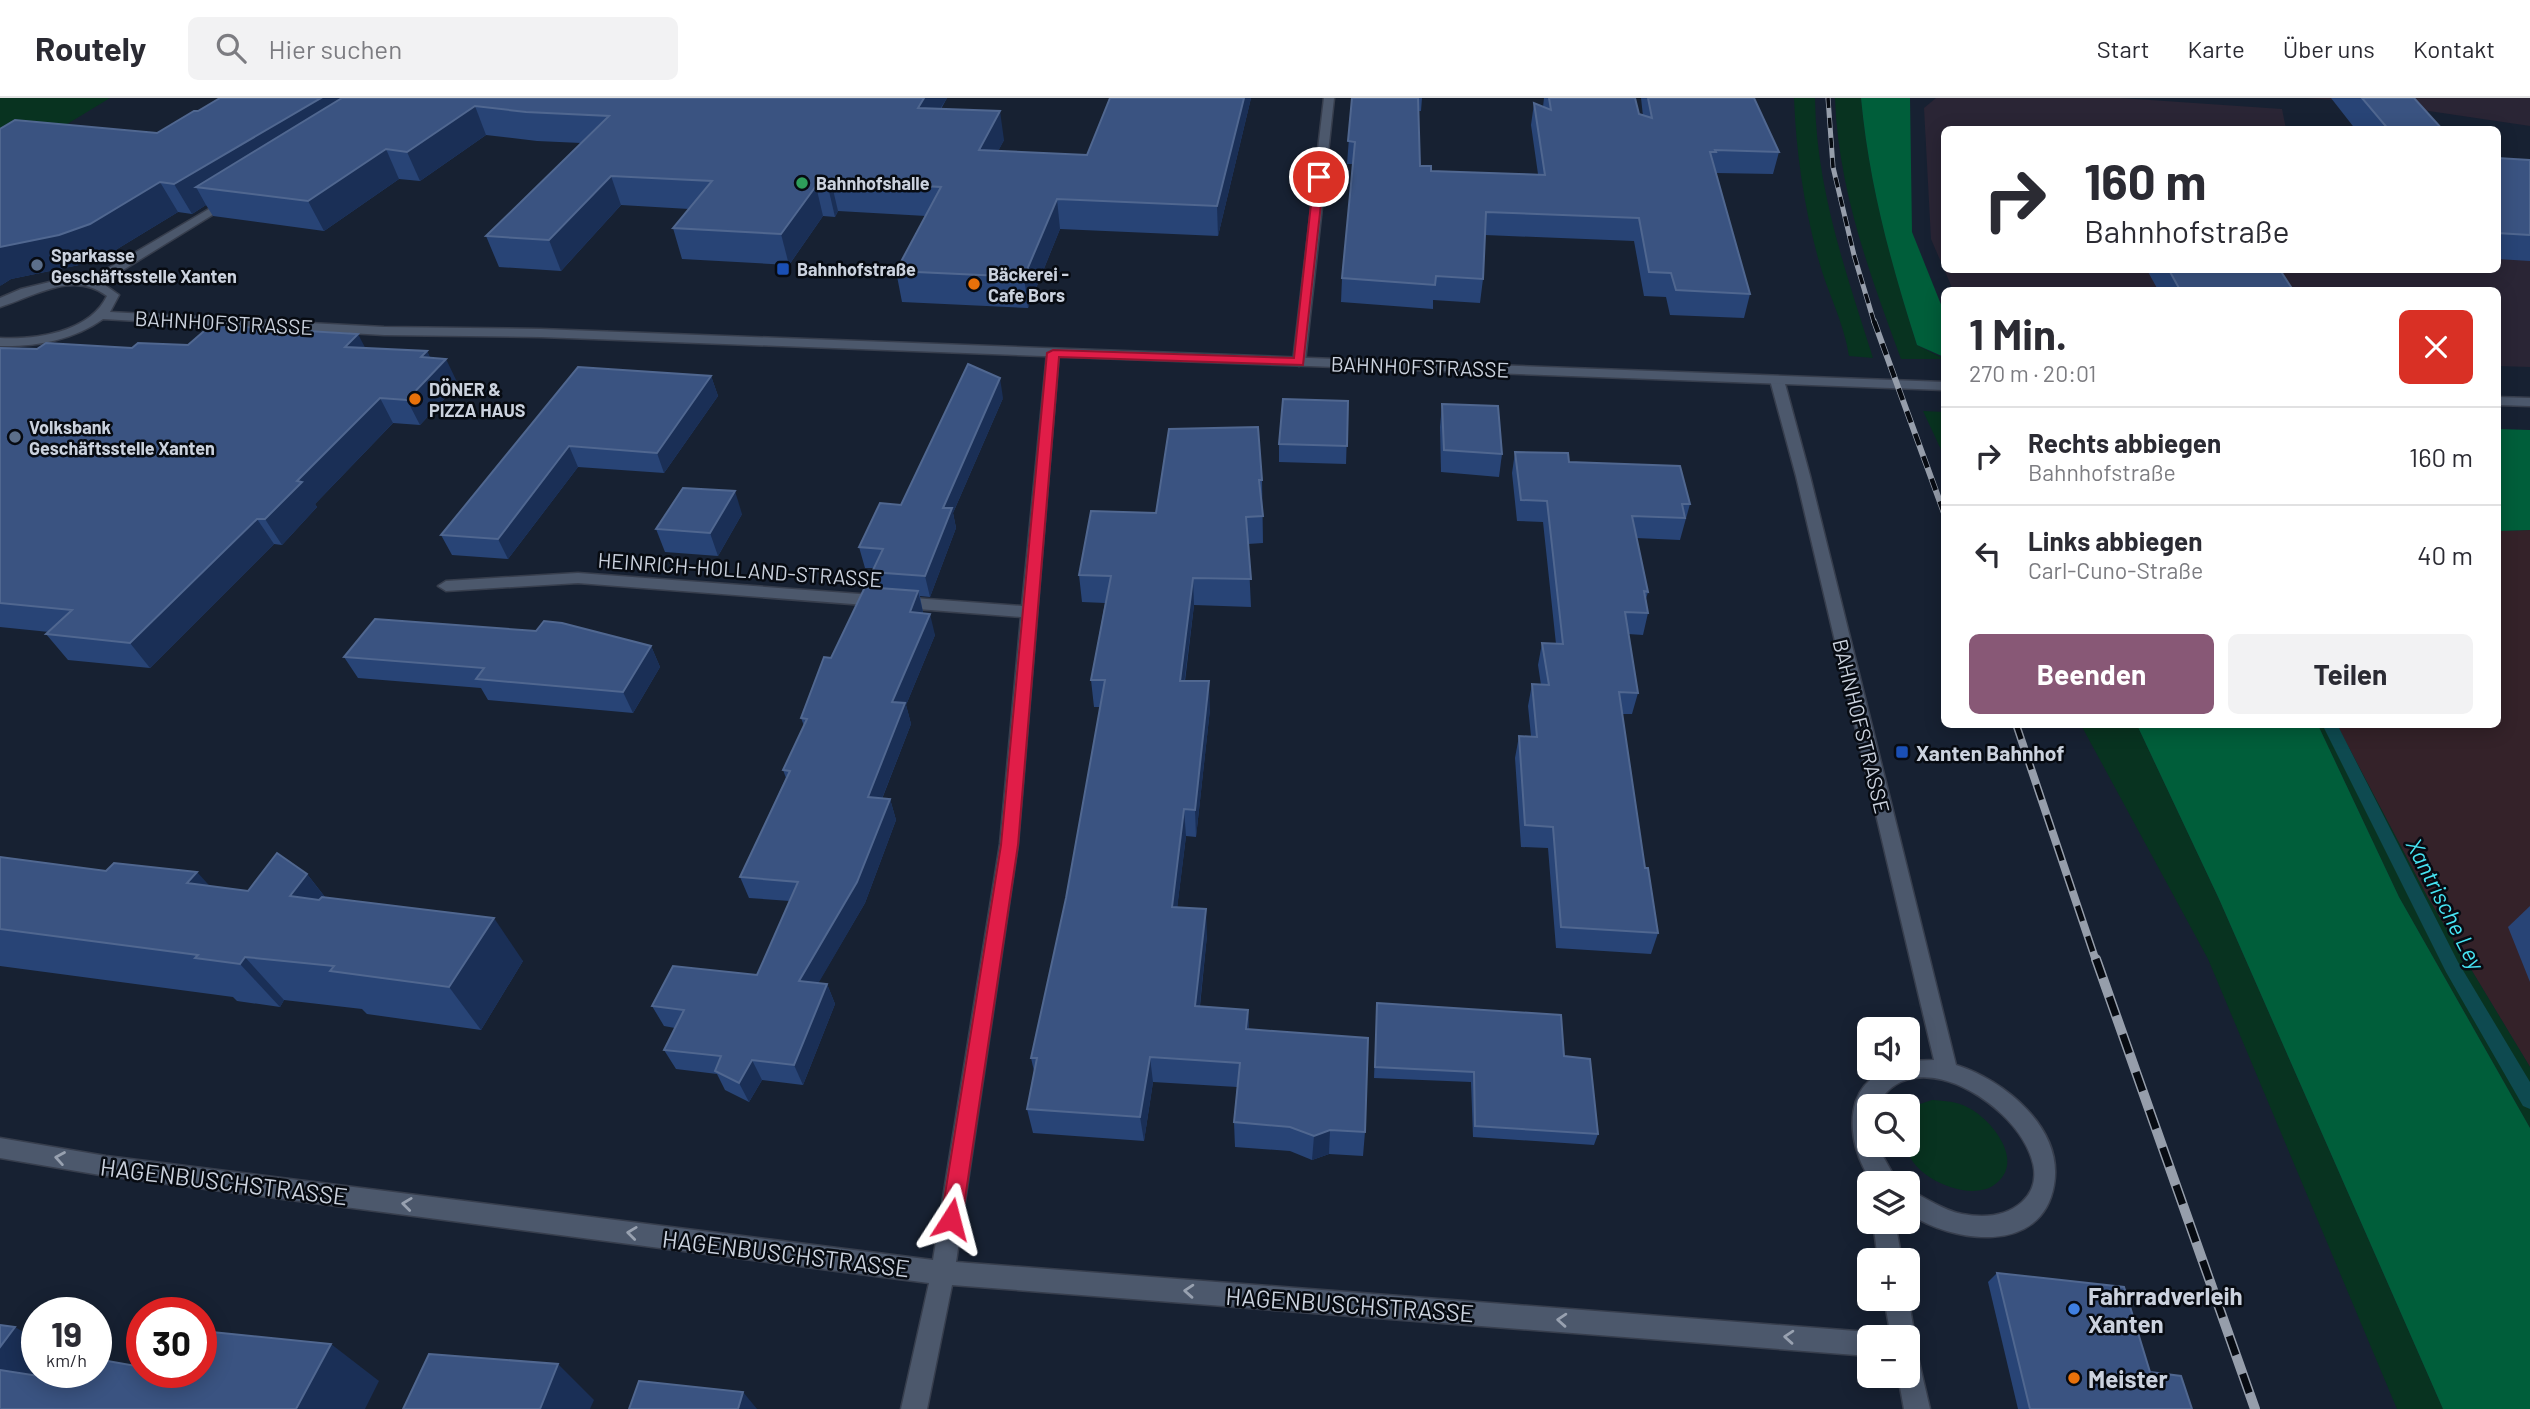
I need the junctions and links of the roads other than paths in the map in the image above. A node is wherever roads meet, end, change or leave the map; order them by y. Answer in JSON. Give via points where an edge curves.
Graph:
{"nodes":[{"id":1,"x":1329,"y":98,"type":"edge"},
{"id":2,"x":239,"y":194,"type":"edge"},
{"id":3,"x":93,"y":283,"type":"junction"},
{"id":4,"x":0,"y":303,"type":"edge"},
{"id":5,"x":100,"y":315,"type":"junction"},
{"id":6,"x":0,"y":342,"type":"edge"},
{"id":7,"x":1053,"y":353,"type":"junction"},
{"id":8,"x":1299,"y":362,"type":"junction"},
{"id":9,"x":1777,"y":380,"type":"junction"},
{"id":10,"x":1941,"y":387,"type":"edge"},
{"id":11,"x":2501,"y":401,"type":"edge"},
{"id":12,"x":2530,"y":401,"type":"edge"},
{"id":13,"x":446,"y":586,"type":"dead end"},
{"id":14,"x":1031,"y":612,"type":"junction"},
{"id":15,"x":1947,"y":1071,"type":"junction"},
{"id":16,"x":0,"y":1148,"type":"edge"},
{"id":17,"x":1878,"y":1171,"type":"edge"},
{"id":18,"x":1920,"y":1207,"type":"edge"},
{"id":19,"x":943,"y":1273,"type":"junction"},
{"id":20,"x":1857,"y":1342,"type":"edge"},
{"id":21,"x":1913,"y":1388,"type":"edge"},
{"id":22,"x":914,"y":1409,"type":"edge"},
{"id":23,"x":1917,"y":1409,"type":"edge"}],
"edges":[{"from":1,"to":8,"type":"street"},
{"from":2,"to":3,"type":"street"},
{"from":3,"to":4,"type":"street","via":[[41,287]]},
{"from":3,"to":5,"type":"street","via":[[113,295]]},
{"from":5,"to":6,"type":"street","via":[[48,338]]},
{"from":5,"to":7,"type":"street","name":"BAHNHOFSTRASSE","via":[[384,331]]},
{"from":7,"to":8,"type":"street","name":"BAHNHOFSTRASSE"},
{"from":7,"to":14,"type":"street"},
{"from":8,"to":9,"type":"street","name":"BAHNHOFSTRASSE"},
{"from":9,"to":10,"type":"street"},
{"from":9,"to":15,"type":"street","name":"BAHNHOFSTRASSE"},
{"from":11,"to":12,"type":"street"},
{"from":13,"to":14,"type":"street","name":"HEINRICH-HOLLAND-STRASSE","via":[[578,578]]},
{"from":14,"to":19,"type":"street","via":[[1009,845]]},
{"from":15,"to":17,"type":"street","via":[[1913,1069],[1894,1075],[1866,1098],[1860,1125],[1868,1157]]},
{"from":15,"to":18,"type":"street","via":[[1979,1084],[2008,1104],[2030,1131],[2042,1160],[2043,1186],[2031,1208],[2010,1223],[1981,1228],[1949,1223]]},
{"from":19,"to":16,"type":"street","name":"HAGENBUSCHSTRASSE","one_way":true,"via":[[106,1166]]},
{"from":20,"to":19,"type":"street","name":"HAGENBUSCHSTRASSE","one_way":true},
{"from":19,"to":22,"type":"street"},
{"from":21,"to":23,"type":"street"}]}
